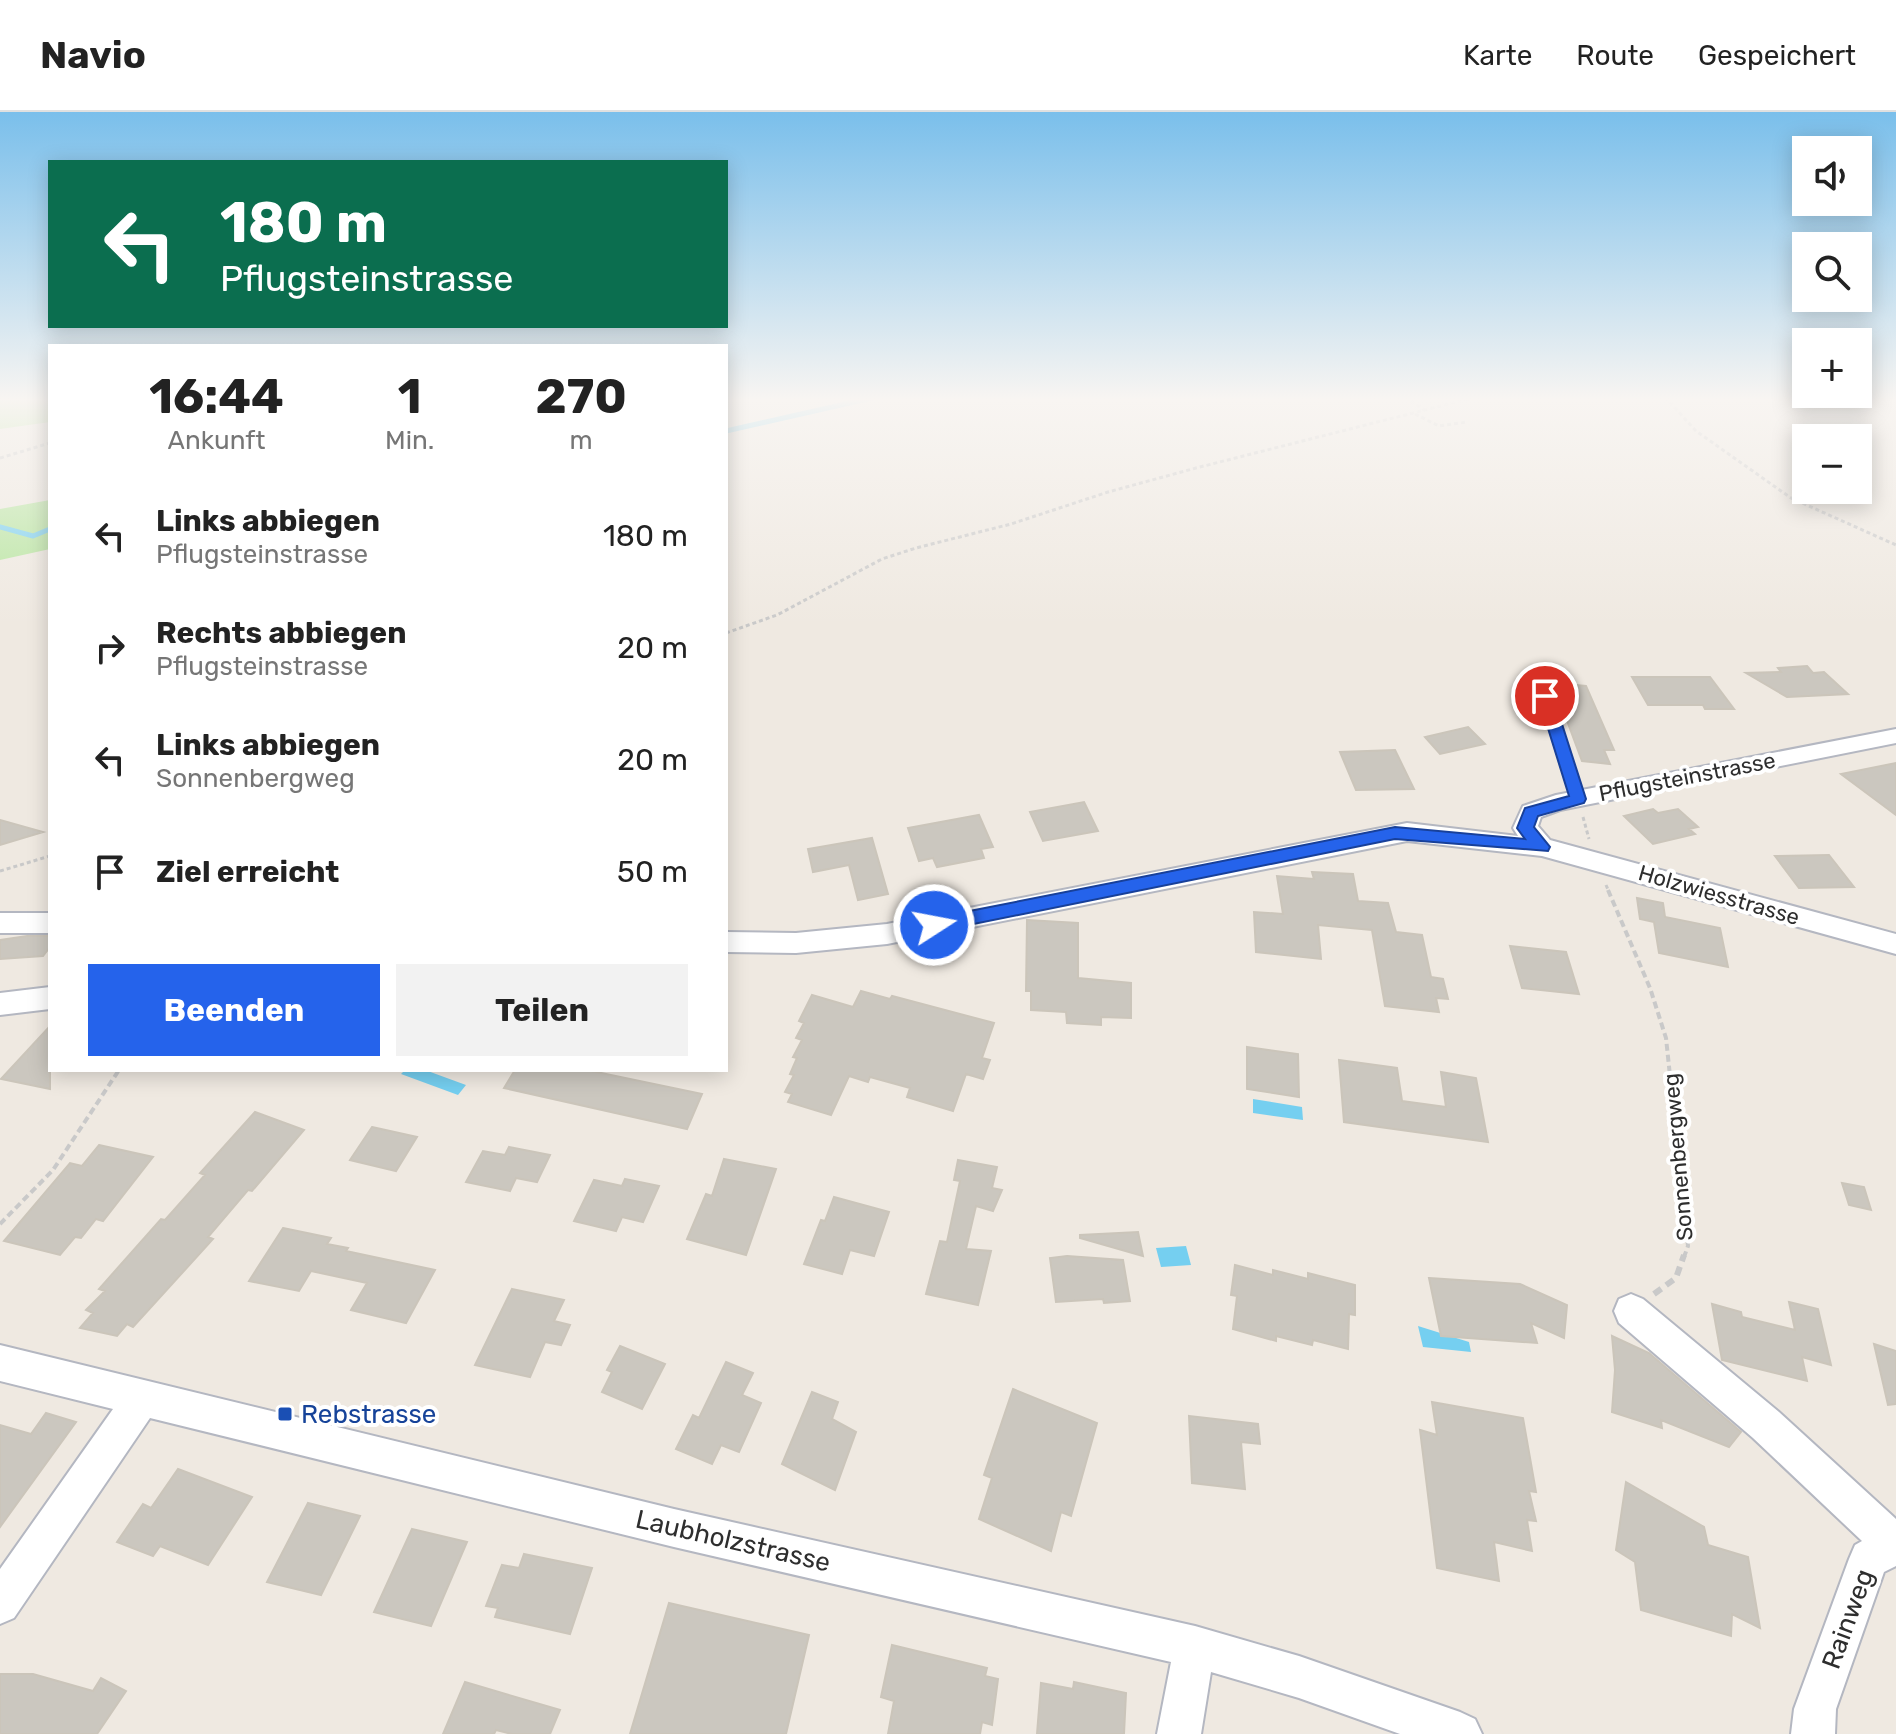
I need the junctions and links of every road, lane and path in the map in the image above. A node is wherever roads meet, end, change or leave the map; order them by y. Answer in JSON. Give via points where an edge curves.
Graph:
{"nodes":[{"id":1,"x":1179,"y":473,"type":"edge"},
{"id":2,"x":1755,"y":473,"type":"edge"},
{"id":3,"x":1896,"y":545,"type":"edge"},
{"id":4,"x":728,"y":632,"type":"edge"},
{"id":5,"x":1545,"y":696,"type":"dead end"},
{"id":6,"x":1896,"y":736,"type":"edge"},
{"id":7,"x":1578,"y":799,"type":"junction"},
{"id":8,"x":1542,"y":847,"type":"junction"},
{"id":9,"x":48,"y":857,"type":"edge"},
{"id":10,"x":1595,"y":861,"type":"junction"},
{"id":11,"x":0,"y":871,"type":"edge"},
{"id":12,"x":0,"y":923,"type":"edge"},
{"id":13,"x":48,"y":923,"type":"edge"},
{"id":14,"x":728,"y":942,"type":"edge"},
{"id":15,"x":1896,"y":944,"type":"edge"},
{"id":16,"x":48,"y":998,"type":"edge"},
{"id":17,"x":0,"y":1004,"type":"edge"},
{"id":18,"x":118,"y":1072,"type":"edge"},
{"id":19,"x":0,"y":1224,"type":"edge"},
{"id":20,"x":1631,"y":1311,"type":"joint"},
{"id":21,"x":0,"y":1363,"type":"edge"},
{"id":22,"x":141,"y":1400,"type":"junction"},
{"id":23,"x":1895,"y":1536,"type":"edge"},
{"id":24,"x":0,"y":1604,"type":"edge"},
{"id":25,"x":1195,"y":1647,"type":"junction"},
{"id":26,"x":1179,"y":1734,"type":"edge"},
{"id":27,"x":1460,"y":1734,"type":"edge"},
{"id":28,"x":1813,"y":1734,"type":"edge"}],
"edges":[{"from":1,"to":4,"type":"path","via":[[882,559],[777,615]]},
{"from":2,"to":3,"type":"path","via":[[1791,498]]},
{"from":5,"to":7,"type":"lane"},
{"from":6,"to":7,"type":"street","name":"Pflugsteinstrasse"},
{"from":7,"to":8,"type":"street","name":"Pflugsteinstrasse","via":[[1531,812],[1525,828]]},
{"from":7,"to":10,"type":"path","name":"Sonnenbergweg"},
{"from":8,"to":10,"type":"street","name":"Holzwiesstrasse"},
{"from":8,"to":14,"type":"street","via":[[1395,833],[887,934],[796,943]]},
{"from":9,"to":11,"type":"path"},
{"from":10,"to":15,"type":"street","name":"Holzwiesstrasse"},
{"from":10,"to":20,"type":"path","name":"Sonnenbergweg","via":[[1666,1038],[1688,1246],[1676,1278]]},
{"from":12,"to":13,"type":"street"},
{"from":16,"to":17,"type":"street"},
{"from":18,"to":19,"type":"path","via":[[53,1170]]},
{"from":20,"to":23,"type":"street"},
{"from":21,"to":22,"type":"street","name":"Laubholzstrasse"},
{"from":22,"to":24,"type":"street"},
{"from":22,"to":25,"type":"street","name":"Laubholzstrasse"},
{"from":23,"to":28,"type":"street","name":"Rainweg","via":[[1869,1559],[1815,1709]]},
{"from":25,"to":26,"type":"street"},
{"from":25,"to":27,"type":"street","name":"Laubholzstrasse"}]}
